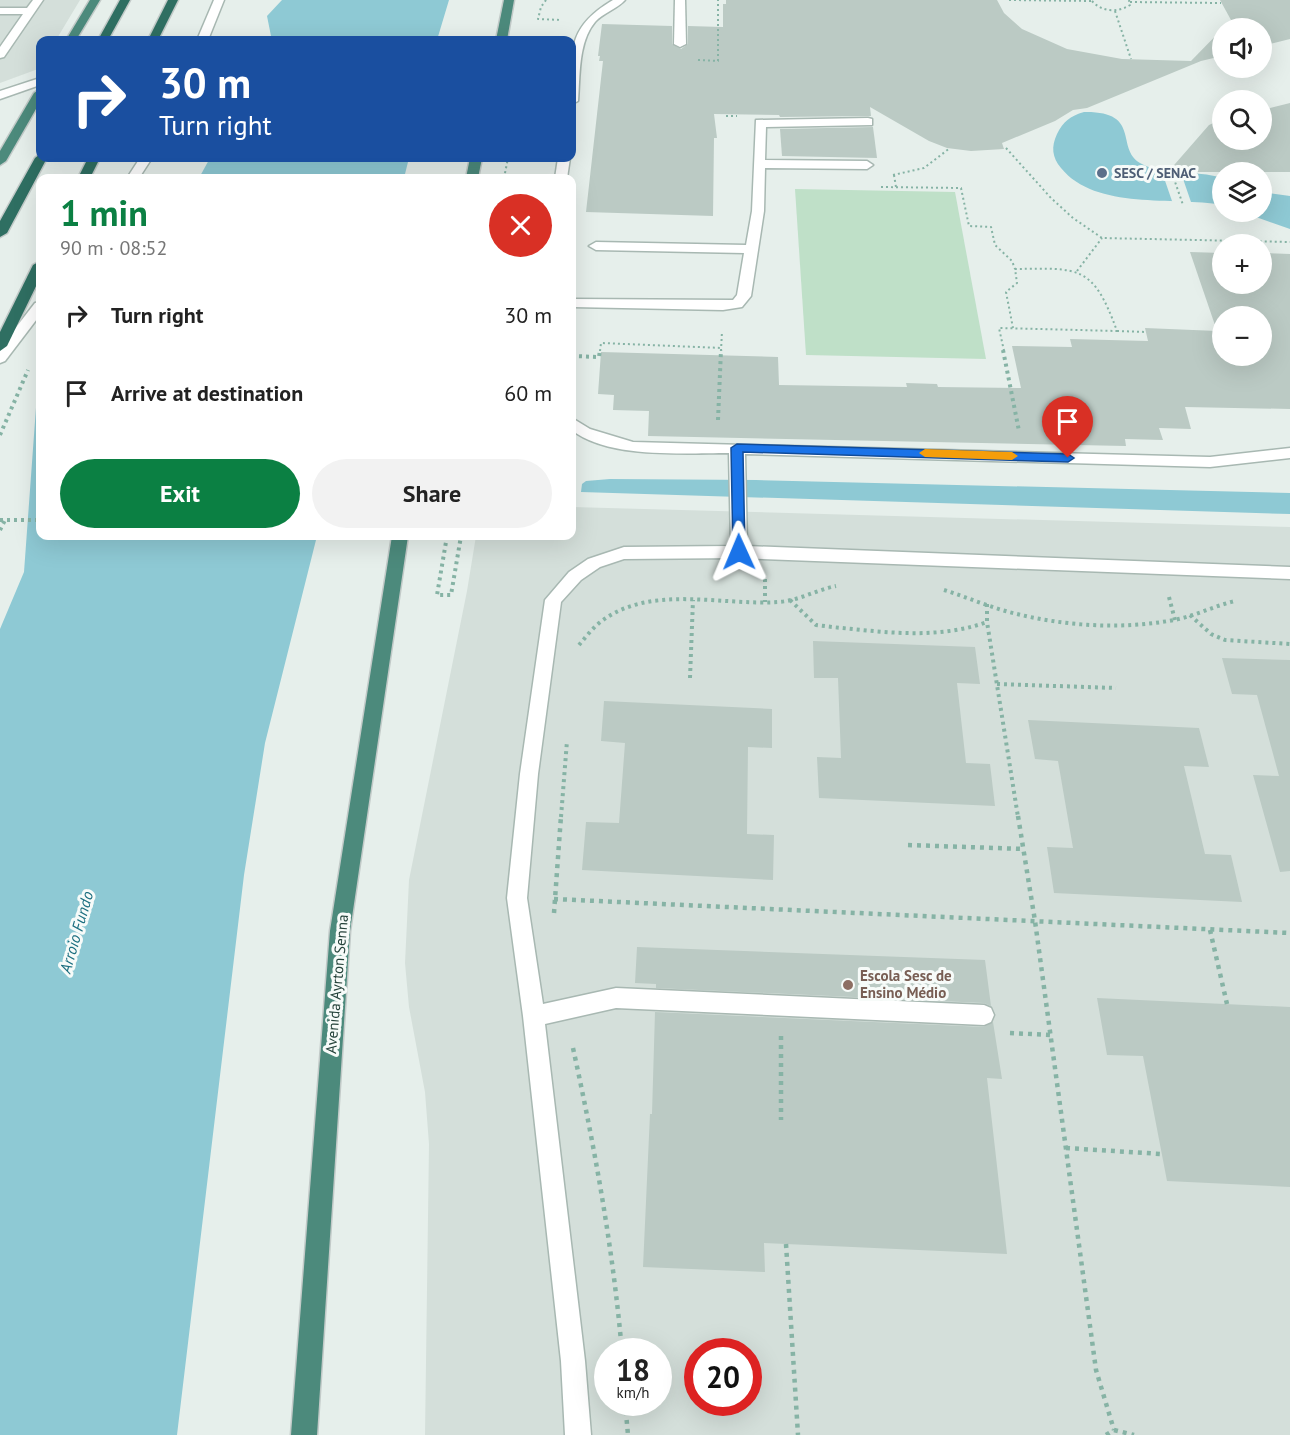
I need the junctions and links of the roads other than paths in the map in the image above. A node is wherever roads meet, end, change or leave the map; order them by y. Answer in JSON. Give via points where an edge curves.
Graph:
{"nodes":[{"id":1,"x":12,"y":0,"type":"edge"},
{"id":2,"x":38,"y":0,"type":"edge"},
{"id":3,"x":95,"y":0,"type":"edge"},
{"id":4,"x":125,"y":0,"type":"edge"},
{"id":5,"x":173,"y":0,"type":"edge"},
{"id":6,"x":219,"y":0,"type":"edge"},
{"id":7,"x":509,"y":0,"type":"edge"},
{"id":8,"x":620,"y":0,"type":"edge"},
{"id":9,"x":680,"y":0,"type":"edge"},
{"id":10,"x":1,"y":10,"type":"edge"},
{"id":11,"x":30,"y":11,"type":"junction"},
{"id":12,"x":73,"y":36,"type":"edge"},
{"id":13,"x":105,"y":36,"type":"edge"},
{"id":14,"x":155,"y":36,"type":"edge"},
{"id":15,"x":204,"y":36,"type":"edge"},
{"id":16,"x":502,"y":36,"type":"edge"},
{"id":17,"x":680,"y":44,"type":"dead end"},
{"id":18,"x":0,"y":55,"type":"edge"},
{"id":19,"x":576,"y":67,"type":"edge"},
{"id":20,"x":36,"y":82,"type":"edge"},
{"id":21,"x":0,"y":94,"type":"edge"},
{"id":22,"x":36,"y":100,"type":"edge"},
{"id":23,"x":868,"y":122,"type":"dead end"},
{"id":24,"x":0,"y":161,"type":"edge"},
{"id":25,"x":39,"y":162,"type":"edge"},
{"id":26,"x":759,"y":164,"type":"junction"},
{"id":27,"x":867,"y":165,"type":"road end"},
{"id":28,"x":0,"y":234,"type":"edge"},
{"id":29,"x":596,"y":246,"type":"dead end"},
{"id":30,"x":752,"y":249,"type":"junction"},
{"id":31,"x":36,"y":273,"type":"edge"},
{"id":32,"x":576,"y":303,"type":"edge"},
{"id":33,"x":36,"y":311,"type":"edge"},
{"id":34,"x":0,"y":346,"type":"edge"},
{"id":35,"x":0,"y":358,"type":"edge"},
{"id":36,"x":576,"y":426,"type":"edge"},
{"id":37,"x":737,"y":448,"type":"junction"},
{"id":38,"x":1290,"y":453,"type":"edge"},
{"id":39,"x":399,"y":540,"type":"edge"},
{"id":40,"x":739,"y":552,"type":"junction"},
{"id":41,"x":1290,"y":573,"type":"edge"},
{"id":42,"x":984,"y":1015,"type":"dead end"},
{"id":43,"x":534,"y":1016,"type":"junction"},
{"id":44,"x":304,"y":1435,"type":"edge"},
{"id":45,"x":578,"y":1435,"type":"edge"}],
"edges":[{"from":1,"to":10,"type":"lane"},
{"from":2,"to":11,"type":"lane"},
{"from":3,"to":12,"type":"highway"},
{"from":4,"to":13,"type":"highway"},
{"from":5,"to":14,"type":"highway"},
{"from":6,"to":15,"type":"lane"},
{"from":7,"to":16,"type":"highway"},
{"from":8,"to":19,"type":"lane","via":[[591,20]]},
{"from":9,"to":17,"type":"lane"},
{"from":10,"to":11,"type":"lane"},
{"from":11,"to":18,"type":"lane"},
{"from":20,"to":21,"type":"lane"},
{"from":22,"to":24,"type":"highway"},
{"from":23,"to":26,"type":"lane","via":[[764,121],[759,126]]},
{"from":25,"to":28,"type":"highway"},
{"from":26,"to":27,"type":"lane"},
{"from":26,"to":30,"type":"lane","via":[[759,211]]},
{"from":29,"to":30,"type":"lane"},
{"from":30,"to":32,"type":"lane","via":[[744,296],[737,304]]},
{"from":31,"to":34,"type":"highway"},
{"from":33,"to":35,"type":"lane"},
{"from":36,"to":37,"type":"lane","via":[[585,433],[633,447]]},
{"from":37,"to":38,"type":"lane","via":[[1210,462]]},
{"from":37,"to":40,"type":"lane"},
{"from":39,"to":44,"type":"highway","name":"Avenida Ayrton Senna","via":[[340,931]]},
{"from":40,"to":41,"type":"lane"},
{"from":40,"to":43,"type":"lane","via":[[624,552],[594,563],[575,576],[553,600],[529,774],[518,898]]},
{"from":42,"to":43,"type":"lane","via":[[616,998]]},
{"from":43,"to":45,"type":"lane"}]}
